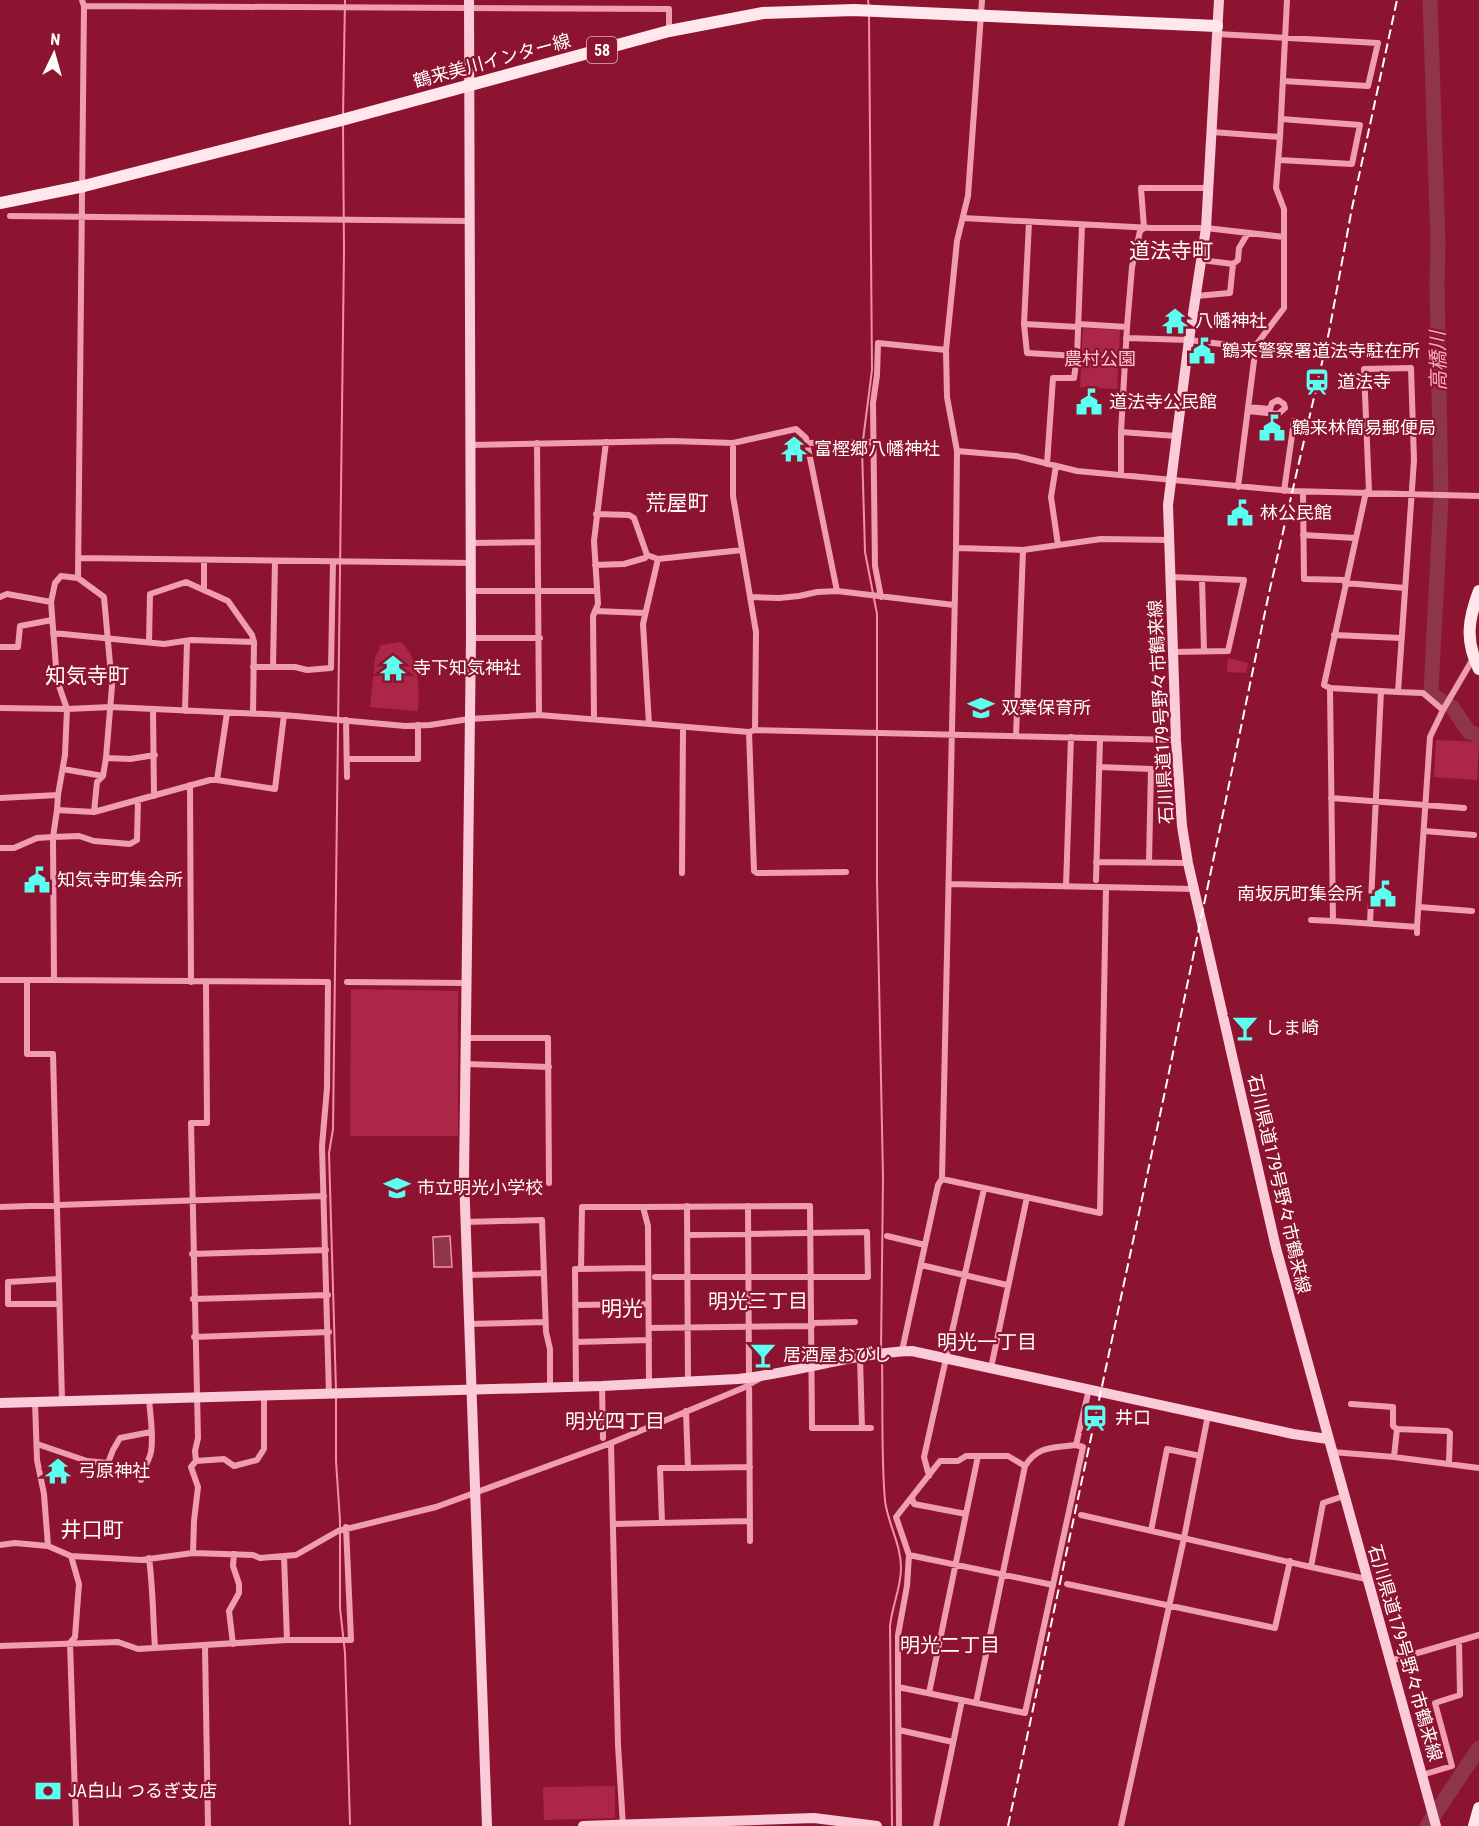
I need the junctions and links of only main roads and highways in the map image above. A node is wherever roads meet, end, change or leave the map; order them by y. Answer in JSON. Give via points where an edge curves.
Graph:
{"nodes":[{"id":1,"x":1217,"y":30,"type":"road end"},
{"id":2,"x":0,"y":203,"type":"edge"},
{"id":3,"x":1479,"y":591,"type":"edge"},
{"id":4,"x":1476,"y":656,"type":"edge"},
{"id":5,"x":1479,"y":669,"type":"edge"},
{"id":6,"x":1479,"y":1808,"type":"edge"},
{"id":7,"x":1474,"y":1826,"type":"edge"}],
"edges":[{"from":1,"to":2,"type":"main road","name":"鶴来美川インター線","number":"58","via":[[859,10],[763,13],[669,31],[84,186]]},
{"from":3,"to":4,"type":"main road","via":[[1469,632],[1469,644]]},
{"from":4,"to":5,"type":"main road"},
{"from":6,"to":7,"type":"main road"}]}
